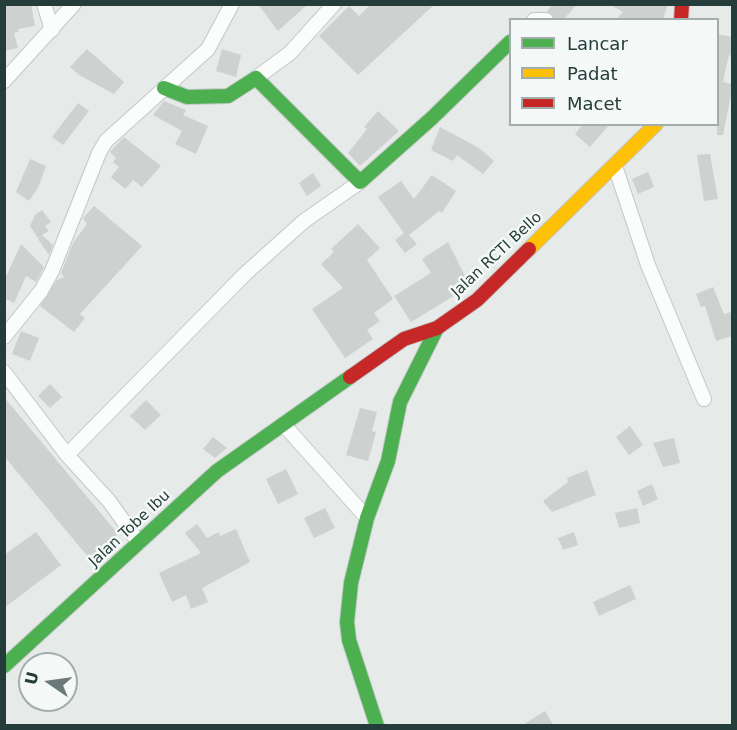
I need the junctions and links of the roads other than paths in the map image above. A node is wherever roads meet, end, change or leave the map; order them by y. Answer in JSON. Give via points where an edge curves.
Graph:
{"nodes":[{"id":1,"x":44,"y":4,"type":"edge"},
{"id":2,"x":74,"y":4,"type":"edge"},
{"id":3,"x":232,"y":4,"type":"edge"},
{"id":4,"x":334,"y":4,"type":"edge"},
{"id":5,"x":52,"y":30,"type":"junction"},
{"id":6,"x":509,"y":43,"type":"edge"},
{"id":7,"x":256,"y":78,"type":"junction"},
{"id":8,"x":4,"y":81,"type":"edge"},
{"id":9,"x":164,"y":88,"type":"junction"},
{"id":10,"x":653,"y":126,"type":"edge"},
{"id":11,"x":615,"y":166,"type":"junction"},
{"id":12,"x":360,"y":182,"type":"junction"},
{"id":13,"x":437,"y":327,"type":"junction"},
{"id":14,"x":4,"y":337,"type":"edge"},
{"id":15,"x":4,"y":372,"type":"edge"},
{"id":16,"x":704,"y":399,"type":"dead end"},
{"id":17,"x":284,"y":425,"type":"junction"},
{"id":18,"x":67,"y":455,"type":"junction"},
{"id":19,"x":367,"y":518,"type":"junction"},
{"id":20,"x":138,"y":543,"type":"junction"},
{"id":21,"x":7,"y":659,"type":"edge"},
{"id":22,"x":377,"y":726,"type":"edge"}],
"edges":[{"from":1,"to":5,"type":"street"},
{"from":2,"to":5,"type":"street"},
{"from":3,"to":9,"type":"street","via":[[208,49]]},
{"from":4,"to":7,"type":"street","via":[[290,52]]},
{"from":5,"to":8,"type":"street"},
{"from":6,"to":12,"type":"street"},
{"from":7,"to":9,"type":"street","via":[[228,96],[187,97]]},
{"from":7,"to":12,"type":"street"},
{"from":9,"to":14,"type":"street","via":[[102,147],[52,271]]},
{"from":10,"to":11,"type":"street","name":"Jalan RCTI Bello"},
{"from":11,"to":13,"type":"street","name":"Jalan RCTI Bello","via":[[477,300]]},
{"from":11,"to":16,"type":"street","via":[[645,256]]},
{"from":12,"to":18,"type":"street","via":[[304,221],[245,274]]},
{"from":13,"to":17,"type":"street","name":"Jalan RCTI Bello","via":[[404,339]]},
{"from":13,"to":19,"type":"street","via":[[400,402],[388,460]]},
{"from":15,"to":18,"type":"street"},
{"from":17,"to":19,"type":"street"},
{"from":17,"to":20,"type":"street","name":"Jalan Tobe Ibu","via":[[217,471]]},
{"from":18,"to":20,"type":"street","via":[[109,501]]},
{"from":19,"to":22,"type":"street","via":[[346,622]]},
{"from":20,"to":21,"type":"street","name":"Jalan Tobe Ibu"}]}
